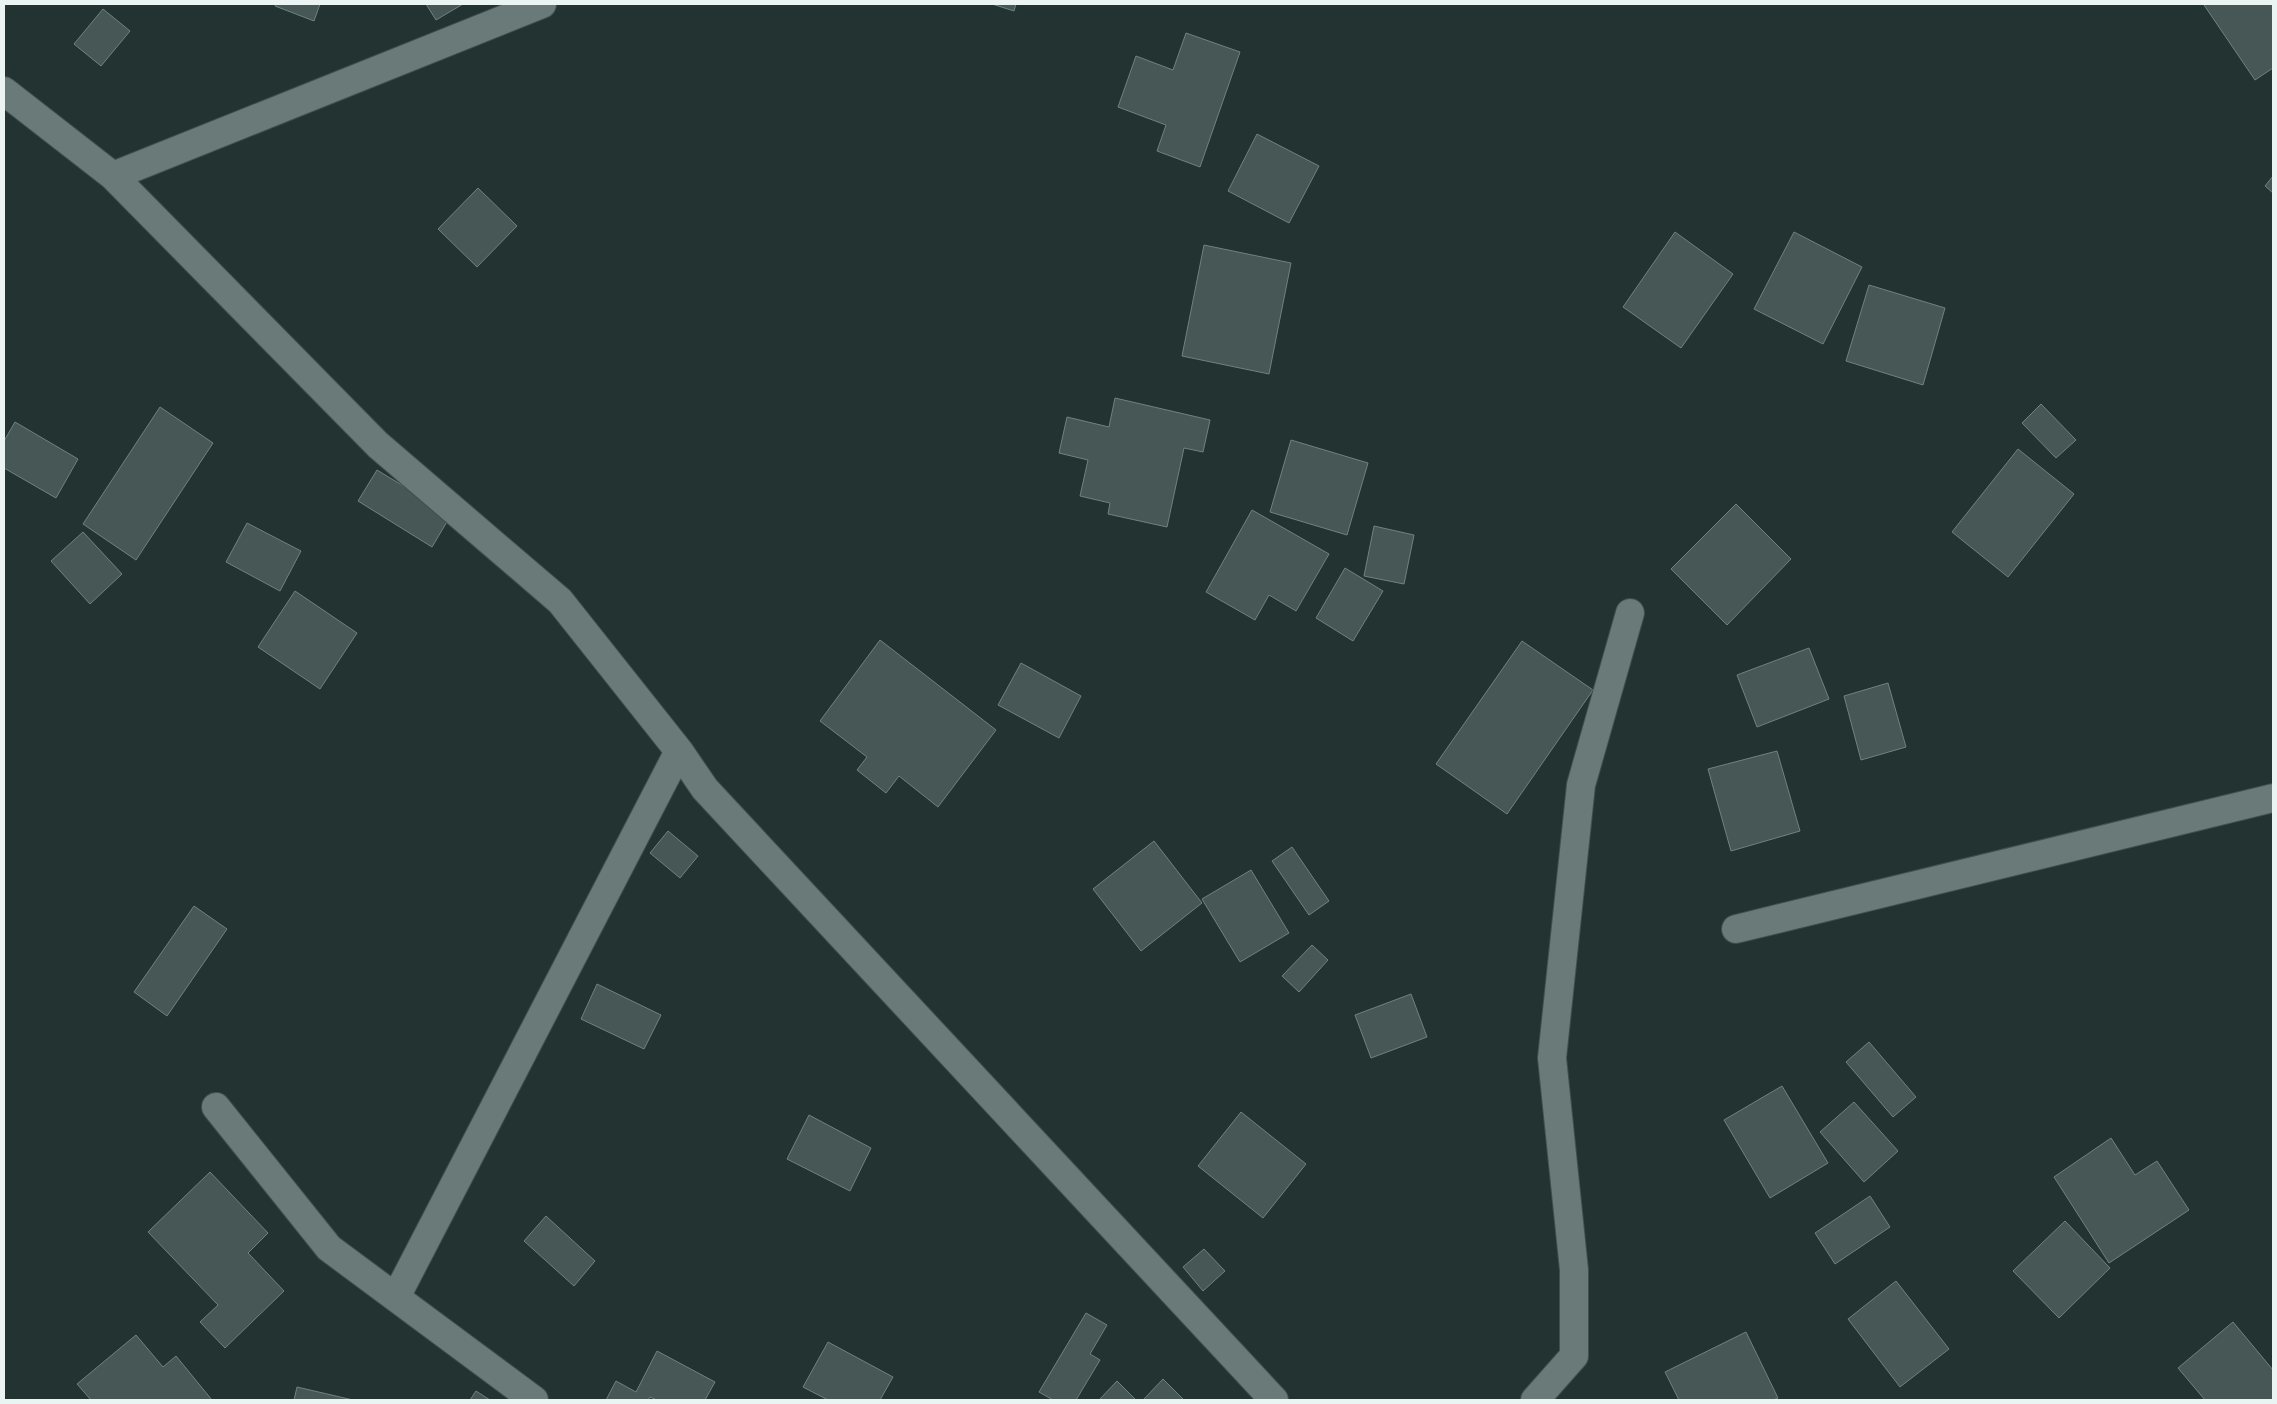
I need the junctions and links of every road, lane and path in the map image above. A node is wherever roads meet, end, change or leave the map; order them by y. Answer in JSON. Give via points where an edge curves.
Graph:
{"nodes":[{"id":1,"x":542,"y":4,"type":"edge"},
{"id":2,"x":4,"y":91,"type":"edge"},
{"id":3,"x":112,"y":176,"type":"junction"},
{"id":4,"x":1630,"y":613,"type":"dead end"},
{"id":5,"x":679,"y":751,"type":"junction"},
{"id":6,"x":2273,"y":798,"type":"edge"},
{"id":7,"x":1736,"y":929,"type":"dead end"},
{"id":8,"x":216,"y":1107,"type":"dead end"},
{"id":9,"x":396,"y":1297,"type":"junction"},
{"id":10,"x":534,"y":1400,"type":"edge"},
{"id":11,"x":1274,"y":1400,"type":"edge"},
{"id":12,"x":1534,"y":1400,"type":"edge"}],
"edges":[{"from":1,"to":3,"type":"street"},
{"from":2,"to":3,"type":"street"},
{"from":3,"to":5,"type":"street","via":[[378,445],[560,601]]},
{"from":4,"to":12,"type":"street","via":[[1581,785],[1552,1058],[1574,1270],[1574,1356]]},
{"from":5,"to":9,"type":"street"},
{"from":5,"to":11,"type":"street","via":[[705,789]]},
{"from":6,"to":7,"type":"street"},
{"from":8,"to":9,"type":"street","via":[[330,1248]]},
{"from":9,"to":10,"type":"street"}]}
